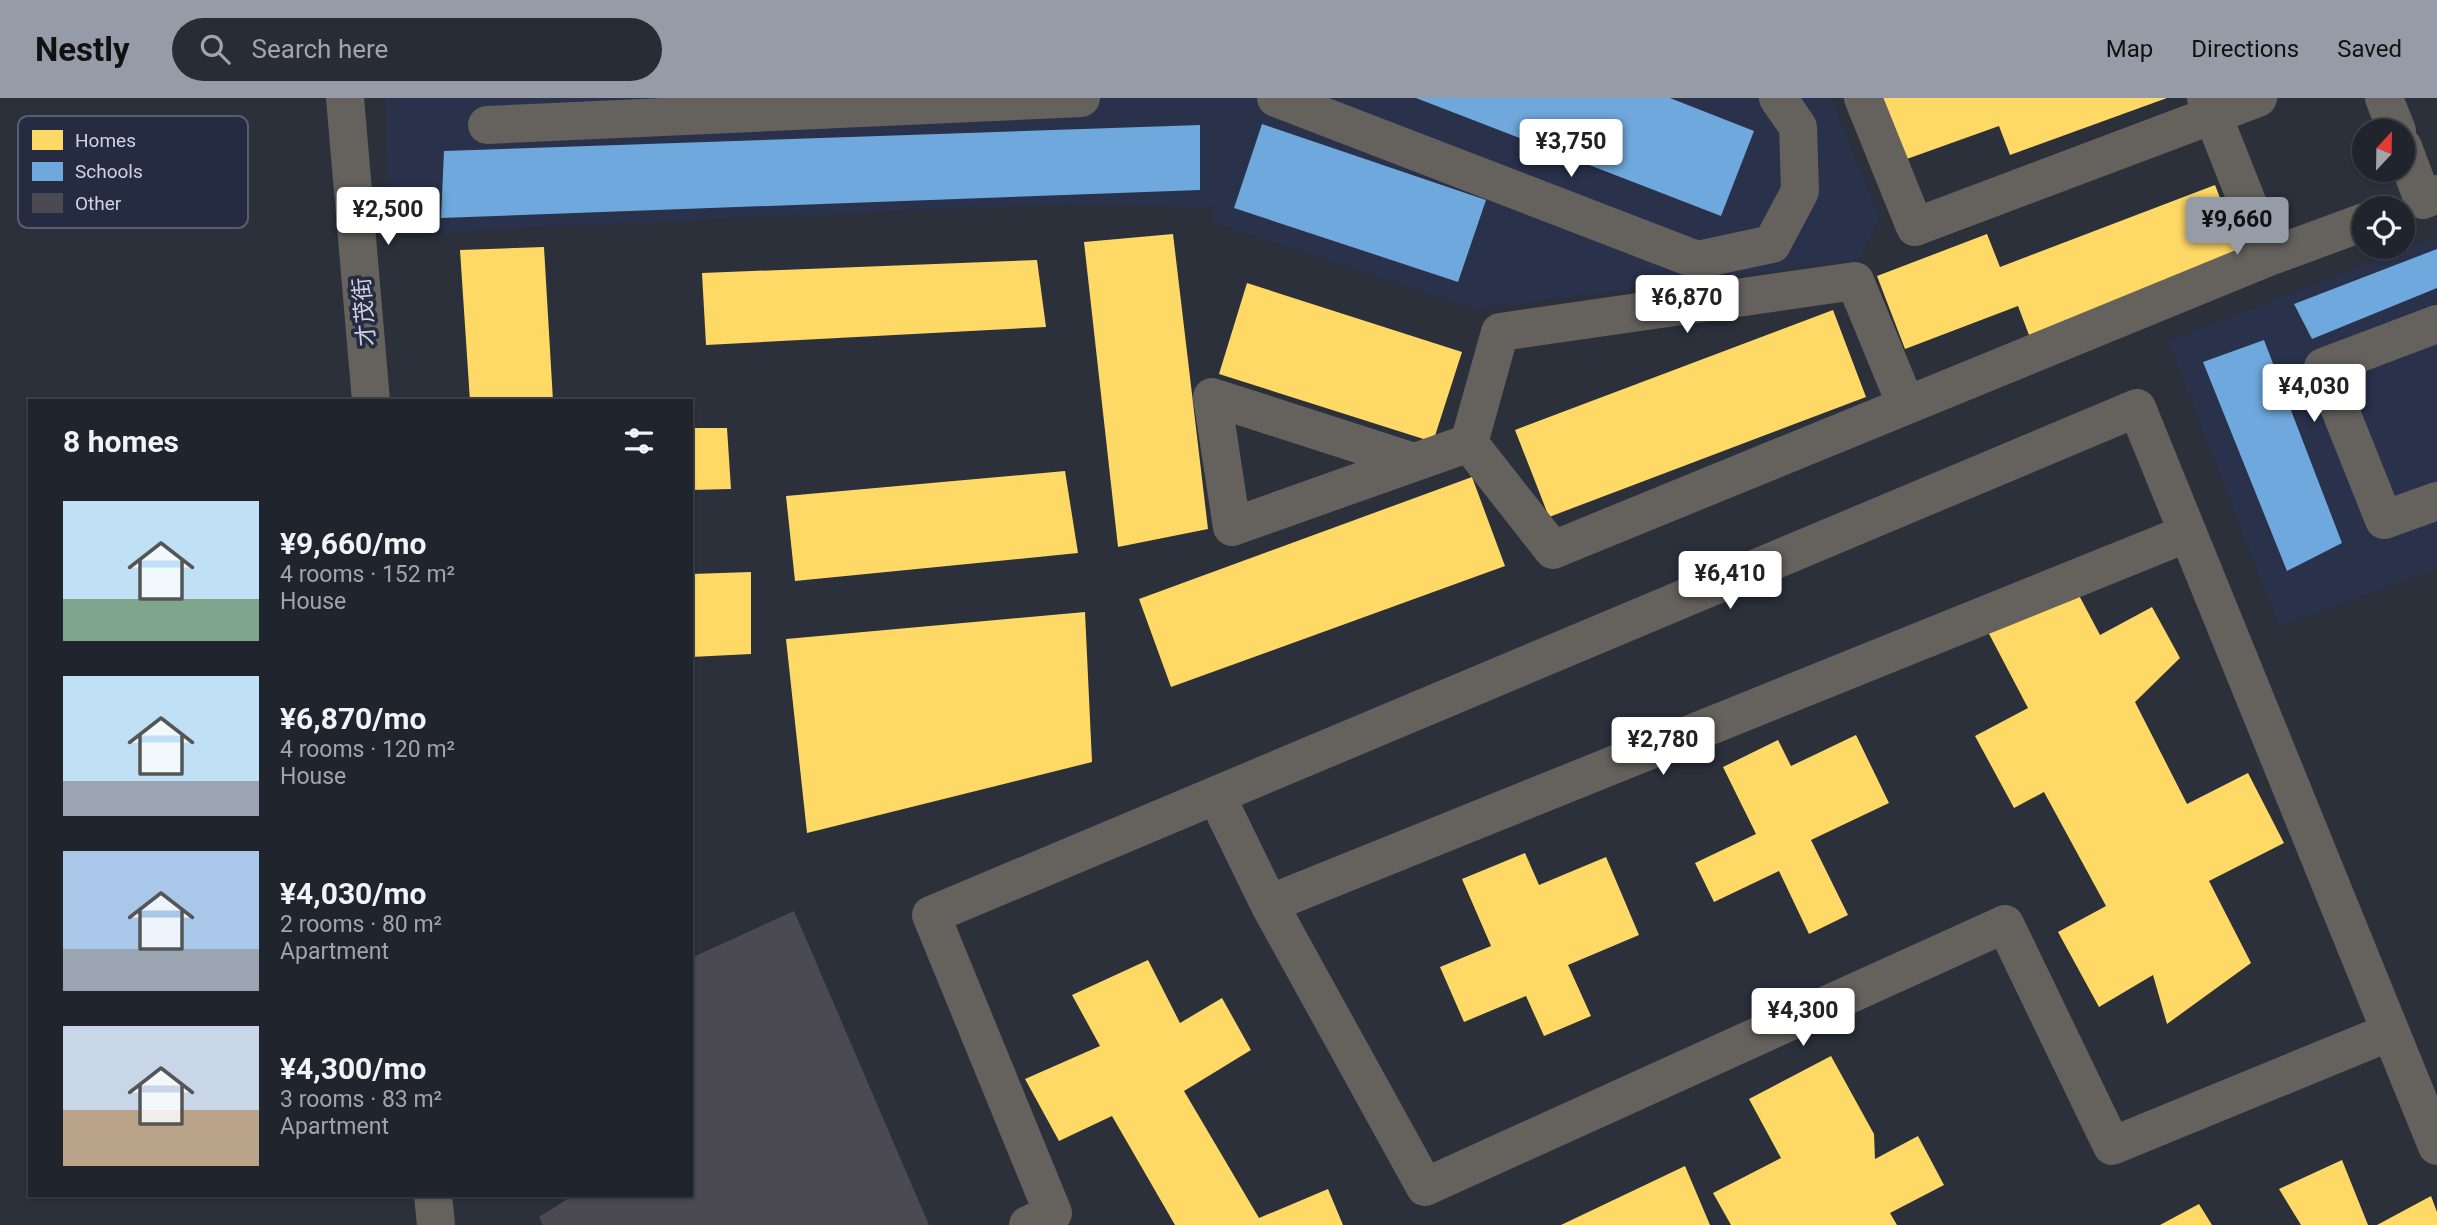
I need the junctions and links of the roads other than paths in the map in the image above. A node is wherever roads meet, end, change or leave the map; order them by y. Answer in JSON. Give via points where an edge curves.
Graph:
{"nodes":[{"id":1,"x":345,"y":98,"type":"edge"},
{"id":2,"x":1081,"y":98,"type":"edge"},
{"id":3,"x":1276,"y":98,"type":"edge"},
{"id":4,"x":1778,"y":98,"type":"edge"},
{"id":5,"x":1863,"y":98,"type":"edge"},
{"id":6,"x":2258,"y":98,"type":"edge"},
{"id":7,"x":2384,"y":98,"type":"edge"},
{"id":8,"x":2209,"y":107,"type":"edge"},
{"id":9,"x":2392,"y":119,"type":"edge"},
{"id":10,"x":487,"y":125,"type":"dead end"},
{"id":11,"x":2414,"y":182,"type":"edge"},
{"id":12,"x":2420,"y":201,"type":"edge"},
{"id":13,"x":2352,"y":226,"type":"edge"},
{"id":14,"x":2269,"y":257,"type":"junction"},
{"id":15,"x":2437,"y":324,"type":"edge"},
{"id":16,"x":370,"y":399,"type":"edge"},
{"id":17,"x":1906,"y":405,"type":"junction"},
{"id":18,"x":1469,"y":443,"type":"junction"},
{"id":19,"x":1414,"y":462,"type":"junction"},
{"id":20,"x":2437,"y":501,"type":"edge"},
{"id":21,"x":2188,"y":533,"type":"junction"},
{"id":22,"x":1216,"y":794,"type":"junction"},
{"id":23,"x":1269,"y":904,"type":"junction"},
{"id":24,"x":2390,"y":1032,"type":"junction"},
{"id":25,"x":2437,"y":1146,"type":"edge"},
{"id":26,"x":433,"y":1197,"type":"edge"},
{"id":27,"x":1047,"y":1221,"type":"edge"},
{"id":28,"x":436,"y":1225,"type":"edge"}],
"edges":[{"from":1,"to":16,"type":"street","name":"才茂街"},
{"from":2,"to":10,"type":"street"},
{"from":3,"to":4,"type":"street","via":[[1697,260],[1772,244],[1800,191],[1798,127]]},
{"from":5,"to":8,"type":"street","via":[[1915,227]]},
{"from":6,"to":8,"type":"street"},
{"from":7,"to":9,"type":"street"},
{"from":8,"to":14,"type":"street"},
{"from":11,"to":12,"type":"street"},
{"from":13,"to":14,"type":"street"},
{"from":14,"to":17,"type":"street"},
{"from":15,"to":20,"type":"street","via":[[2323,368],[2384,520]]},
{"from":17,"to":18,"type":"street","via":[[1553,550]]},
{"from":17,"to":18,"type":"street","via":[[1855,281],[1500,332]]},
{"from":18,"to":19,"type":"street"},
{"from":19,"to":19,"type":"street","via":[[1231,527],[1212,397],[1263,413]]},
{"from":21,"to":22,"type":"street","via":[[2137,408]]},
{"from":21,"to":23,"type":"street"},
{"from":21,"to":24,"type":"street"},
{"from":22,"to":23,"type":"street"},
{"from":22,"to":27,"type":"street","via":[[931,915]]},
{"from":23,"to":24,"type":"street","via":[[1426,1187],[2005,924],[2112,1146]]},
{"from":24,"to":25,"type":"street"},
{"from":26,"to":28,"type":"street"}]}
